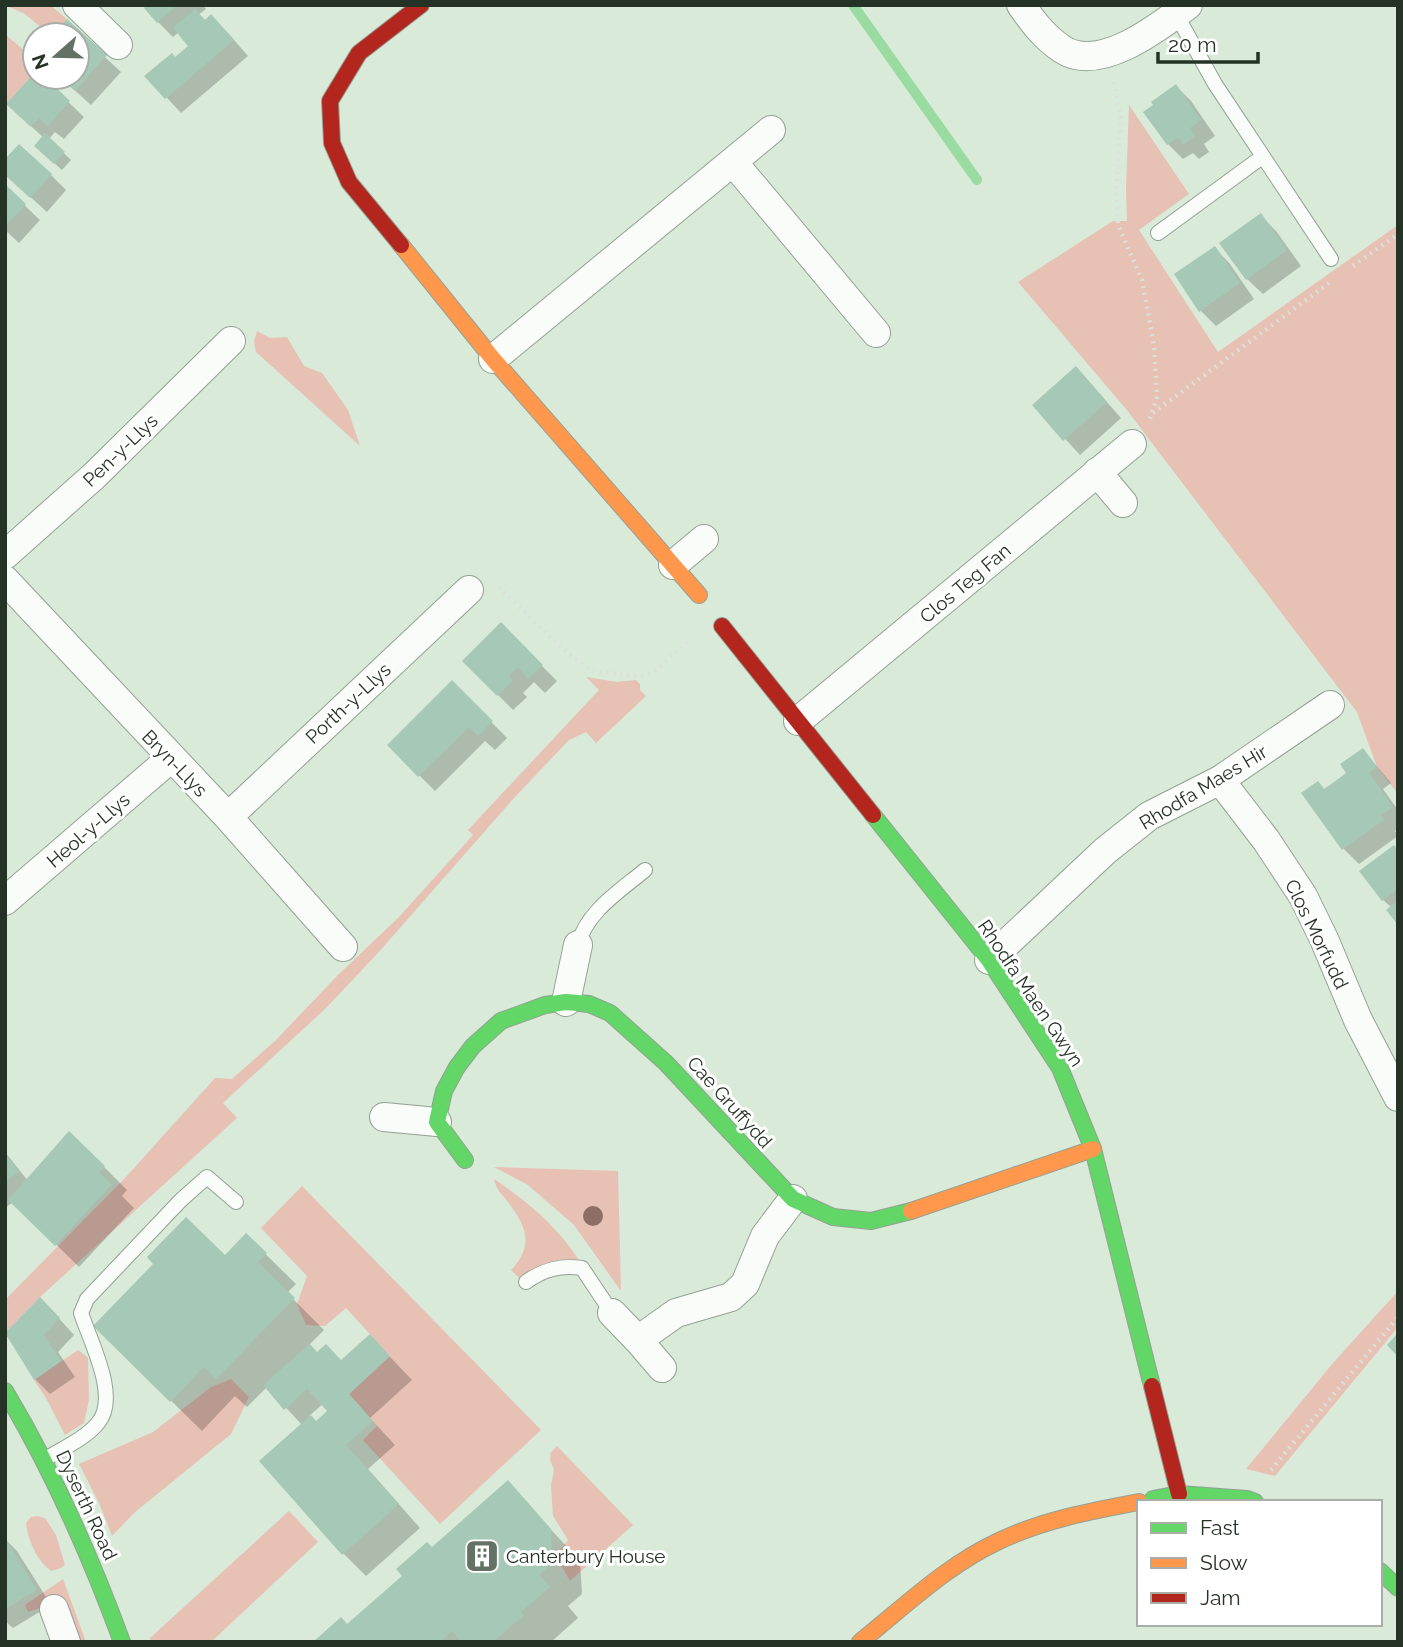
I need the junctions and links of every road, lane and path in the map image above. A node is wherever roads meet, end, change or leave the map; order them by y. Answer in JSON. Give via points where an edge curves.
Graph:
{"nodes":[{"id":1,"x":77,"y":5,"type":"edge"},
{"id":2,"x":421,"y":5,"type":"edge"},
{"id":3,"x":1021,"y":5,"type":"edge"},
{"id":4,"x":1182,"y":10,"type":"edge"},
{"id":5,"x":118,"y":45,"type":"dead end"},
{"id":6,"x":1115,"y":50,"type":"junction"},
{"id":7,"x":771,"y":130,"type":"dead end"},
{"id":8,"x":1262,"y":157,"type":"junction"},
{"id":9,"x":733,"y":162,"type":"junction"},
{"id":10,"x":1158,"y":233,"type":"dead end"},
{"id":11,"x":1398,"y":234,"type":"edge"},
{"id":12,"x":1331,"y":259,"type":"dead end"},
{"id":13,"x":1353,"y":266,"type":"dead end"},
{"id":14,"x":1331,"y":282,"type":"dead end"},
{"id":15,"x":876,"y":333,"type":"dead end"},
{"id":16,"x":232,"y":341,"type":"dead end"},
{"id":17,"x":493,"y":359,"type":"junction"},
{"id":18,"x":1152,"y":414,"type":"junction"},
{"id":19,"x":1132,"y":444,"type":"joint"},
{"id":20,"x":1097,"y":472,"type":"junction"},
{"id":21,"x":1123,"y":503,"type":"dead end"},
{"id":22,"x":704,"y":539,"type":"dead end"},
{"id":23,"x":5,"y":555,"type":"edge"},
{"id":24,"x":673,"y":565,"type":"junction"},
{"id":25,"x":5,"y":580,"type":"edge"},
{"id":26,"x":469,"y":590,"type":"joint"},
{"id":27,"x":699,"y":595,"type":"dead end"},
{"id":28,"x":722,"y":626,"type":"joint"},
{"id":29,"x":1330,"y":705,"type":"dead end"},
{"id":30,"x":798,"y":721,"type":"junction"},
{"id":31,"x":170,"y":759,"type":"junction"},
{"id":32,"x":1220,"y":780,"type":"junction"},
{"id":33,"x":228,"y":817,"type":"junction"},
{"id":34,"x":645,"y":870,"type":"dead end"},
{"id":35,"x":5,"y":901,"type":"edge"},
{"id":36,"x":578,"y":945,"type":"joint"},
{"id":37,"x":343,"y":947,"type":"dead end"},
{"id":38,"x":989,"y":960,"type":"junction"},
{"id":39,"x":566,"y":1002,"type":"junction"},
{"id":40,"x":1398,"y":1097,"type":"edge"},
{"id":41,"x":384,"y":1117,"type":"dead end"},
{"id":42,"x":437,"y":1122,"type":"junction"},
{"id":43,"x":1093,"y":1149,"type":"junction"},
{"id":44,"x":465,"y":1160,"type":"dead end"},
{"id":45,"x":793,"y":1199,"type":"junction"},
{"id":46,"x":236,"y":1202,"type":"dead end"},
{"id":47,"x":526,"y":1282,"type":"dead end"},
{"id":48,"x":612,"y":1313,"type":"joint"},
{"id":49,"x":1398,"y":1317,"type":"edge"},
{"id":50,"x":638,"y":1340,"type":"junction"},
{"id":51,"x":662,"y":1368,"type":"dead end"},
{"id":52,"x":5,"y":1391,"type":"edge"},
{"id":53,"x":43,"y":1461,"type":"junction"},
{"id":54,"x":1179,"y":1494,"type":"junction"},
{"id":55,"x":1149,"y":1500,"type":"edge"},
{"id":56,"x":1251,"y":1500,"type":"edge"},
{"id":57,"x":1137,"y":1502,"type":"edge"},
{"id":58,"x":1382,"y":1573,"type":"edge"},
{"id":59,"x":1398,"y":1588,"type":"edge"},
{"id":60,"x":54,"y":1609,"type":"dead end"},
{"id":61,"x":66,"y":1642,"type":"edge"},
{"id":62,"x":122,"y":1642,"type":"edge"},
{"id":63,"x":860,"y":1642,"type":"edge"}],
"edges":[{"from":1,"to":5,"type":"street"},
{"from":2,"to":17,"type":"street","via":[[359,53],[330,101],[332,143],[349,182]]},
{"from":3,"to":6,"type":"street","via":[[1038,29],[1064,51],[1088,57]]},
{"from":4,"to":6,"type":"street","via":[[1142,38]]},
{"from":4,"to":8,"type":"lane","via":[[1215,84]]},
{"from":6,"to":18,"type":"path","via":[[1114,81],[1121,120],[1118,225],[1142,280],[1154,345],[1157,397]]},
{"from":7,"to":9,"type":"street"},
{"from":8,"to":10,"type":"lane"},
{"from":8,"to":12,"type":"lane"},
{"from":9,"to":15,"type":"street"},
{"from":9,"to":17,"type":"street"},
{"from":11,"to":13,"type":"path"},
{"from":14,"to":18,"type":"path"},
{"from":16,"to":23,"type":"street","name":"Pen-y-Llys","via":[[94,476]]},
{"from":17,"to":24,"type":"street"},
{"from":18,"to":19,"type":"path","via":[[1147,428]]},
{"from":19,"to":20,"type":"street","name":"Clos Teg Fan"},
{"from":20,"to":21,"type":"street"},
{"from":20,"to":30,"type":"street","name":"Clos Teg Fan"},
{"from":22,"to":24,"type":"street"},
{"from":24,"to":27,"type":"street"},
{"from":25,"to":31,"type":"street","name":"Bryn-Llys"},
{"from":26,"to":28,"type":"path","via":[[486,579],[495,584],[568,654],[593,671],[614,675],[655,671],[715,618]]},
{"from":26,"to":33,"type":"street","name":"Porth-y-Llys"},
{"from":28,"to":30,"type":"street","name":"Rhodfa Maen Gwyn"},
{"from":29,"to":32,"type":"street","name":"Rhodfa Maes Hir"},
{"from":30,"to":38,"type":"street","name":"Rhodfa Maen Gwyn"},
{"from":31,"to":33,"type":"street","name":"Bryn-Llys"},
{"from":31,"to":35,"type":"street","name":"Heol-y-Llys"},
{"from":32,"to":38,"type":"street","name":"Rhodfa Maes Hir","via":[[1149,816]]},
{"from":32,"to":40,"type":"street","name":"Clos Morfudd","via":[[1303,896]]},
{"from":33,"to":37,"type":"street","name":"Bryn-Llys"},
{"from":34,"to":36,"type":"lane","via":[[588,920]]},
{"from":36,"to":39,"type":"street"},
{"from":38,"to":43,"type":"street","name":"Rhodfa Maen Gwyn","via":[[1060,1068]]},
{"from":39,"to":42,"type":"street","name":"Cae Gruffydd","via":[[501,1021],[473,1046],[444,1091]]},
{"from":39,"to":45,"type":"street","name":"Cae Gruffydd","via":[[589,1004],[610,1013],[666,1063]]},
{"from":41,"to":42,"type":"street"},
{"from":42,"to":44,"type":"street"},
{"from":43,"to":45,"type":"street","name":"Cae Gruffydd","via":[[871,1221],[833,1217]]},
{"from":43,"to":54,"type":"street","name":"Rhodfa Maen Gwyn"},
{"from":45,"to":50,"type":"street","via":[[765,1236],[745,1284],[731,1297],[676,1314]]},
{"from":46,"to":53,"type":"lane","via":[[207,1177],[87,1299],[81,1313],[102,1371],[107,1401],[100,1421],[89,1432]]},
{"from":47,"to":48,"type":"lane","via":[[551,1269],[582,1268]]},
{"from":48,"to":50,"type":"street"},
{"from":49,"to":56,"type":"path"},
{"from":50,"to":51,"type":"street"},
{"from":52,"to":53,"type":"street","name":"Dyserth Road"},
{"from":53,"to":62,"type":"street","name":"Dyserth Road"},
{"from":54,"to":55,"type":"street"},
{"from":54,"to":56,"type":"street"},
{"from":57,"to":63,"type":"street","via":[[1018,1532],[966,1559]]},
{"from":58,"to":59,"type":"street"},
{"from":60,"to":61,"type":"street"}]}
